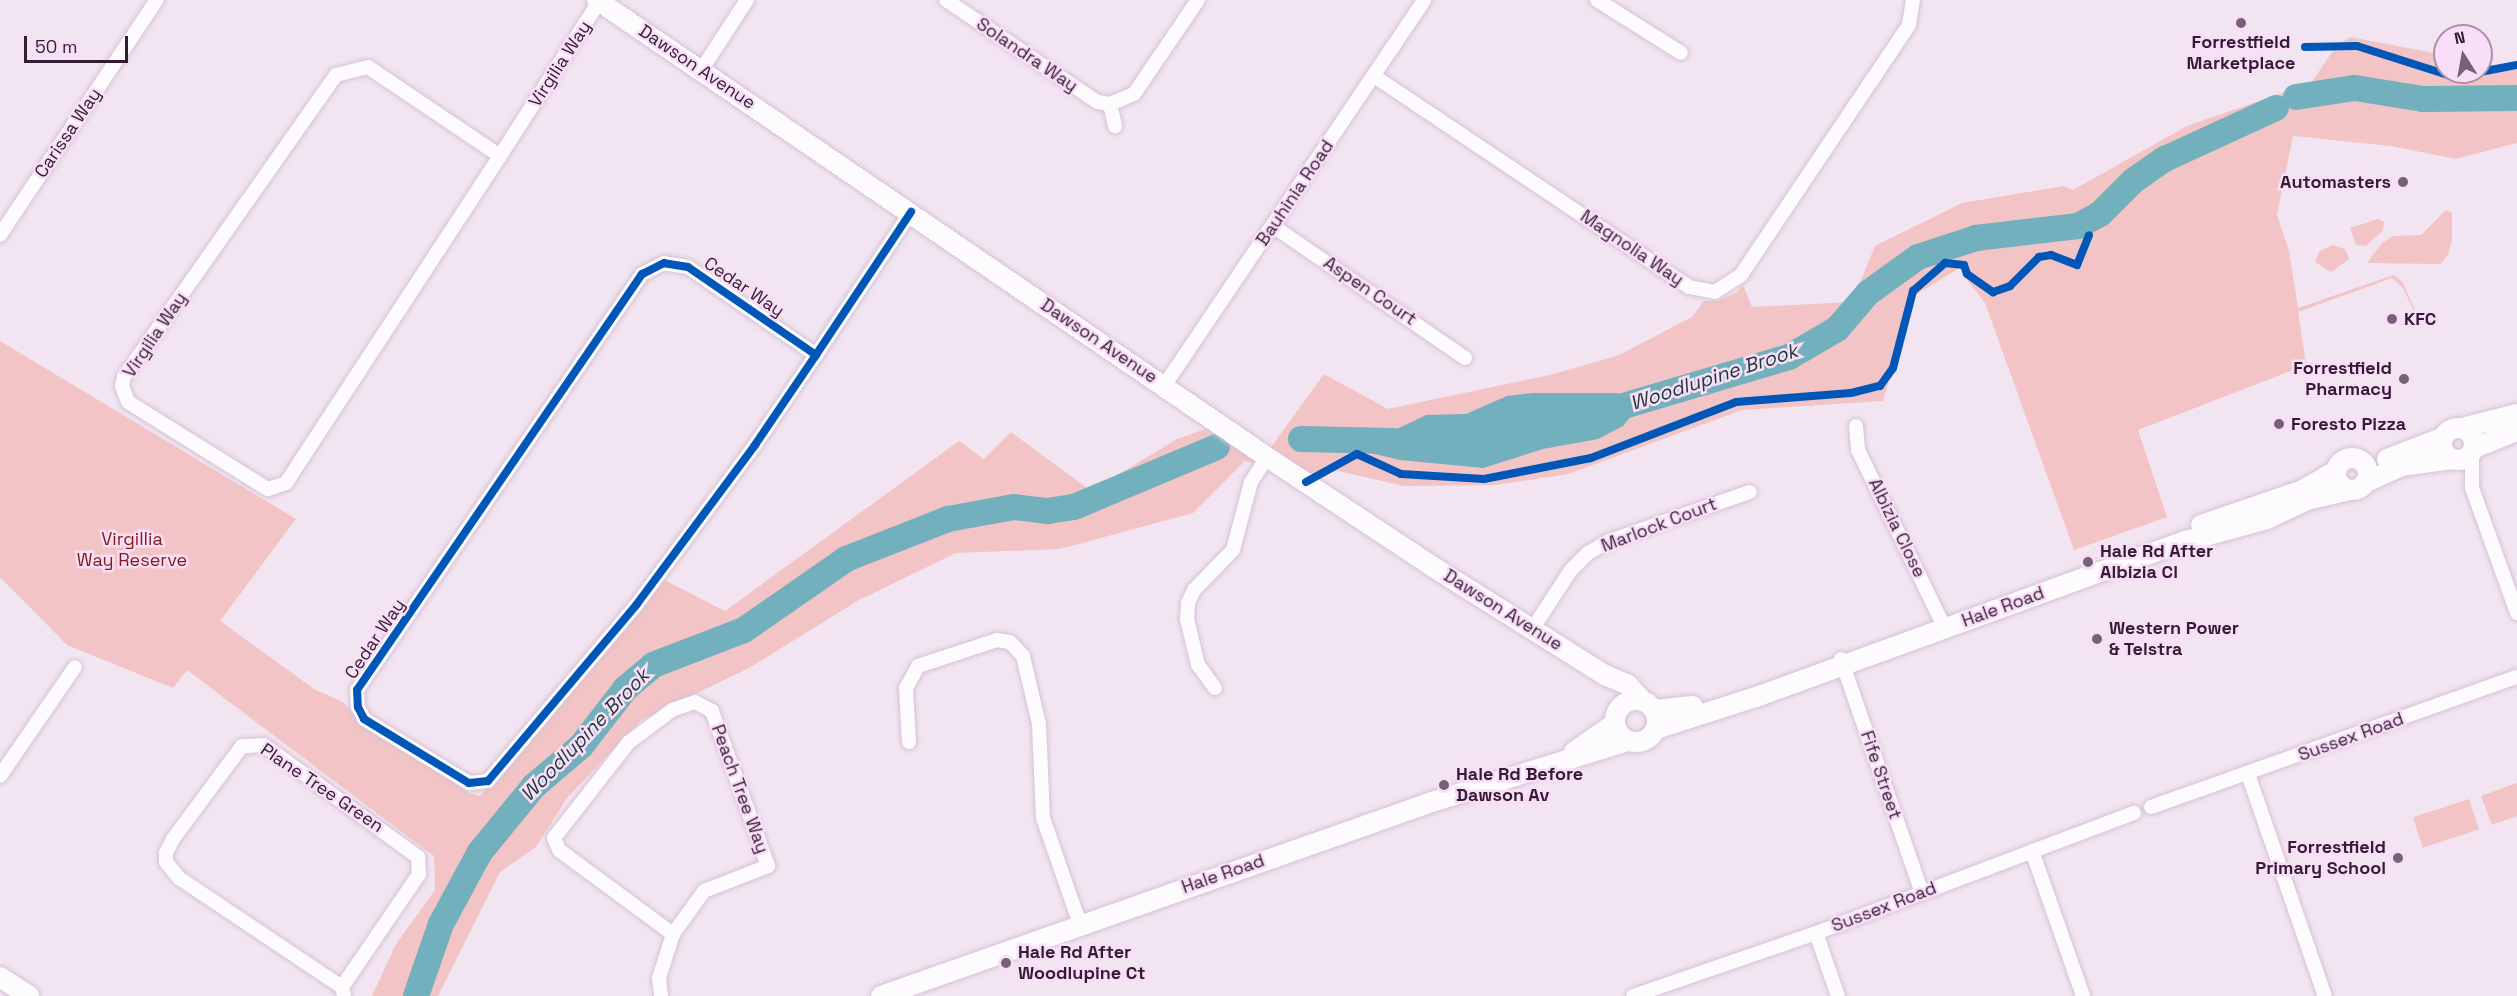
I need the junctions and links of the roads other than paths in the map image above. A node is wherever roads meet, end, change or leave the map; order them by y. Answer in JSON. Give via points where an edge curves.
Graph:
{"nodes":[{"id":1,"x":157,"y":0,"type":"edge"},
{"id":2,"x":747,"y":0,"type":"edge"},
{"id":3,"x":946,"y":0,"type":"edge"},
{"id":4,"x":1198,"y":0,"type":"edge"},
{"id":5,"x":1424,"y":0,"type":"edge"},
{"id":6,"x":1597,"y":0,"type":"edge"},
{"id":7,"x":1913,"y":0,"type":"edge"},
{"id":8,"x":598,"y":1,"type":"edge"},
{"id":9,"x":1680,"y":53,"type":"dead end"},
{"id":10,"x":702,"y":69,"type":"junction"},
{"id":11,"x":1374,"y":76,"type":"junction"},
{"id":12,"x":1110,"y":104,"type":"junction"},
{"id":13,"x":1114,"y":126,"type":"dead end"},
{"id":14,"x":500,"y":156,"type":"junction"},
{"id":15,"x":911,"y":212,"type":"junction"},
{"id":16,"x":1273,"y":226,"type":"junction"},
{"id":17,"x":0,"y":235,"type":"edge"},
{"id":18,"x":816,"y":355,"type":"junction"},
{"id":19,"x":1465,"y":358,"type":"dead end"},
{"id":20,"x":1164,"y":386,"type":"junction"},
{"id":21,"x":2517,"y":414,"type":"edge"},
{"id":22,"x":1856,"y":426,"type":"dead end"},
{"id":23,"x":2462,"y":428,"type":"junction"},
{"id":24,"x":2517,"y":431,"type":"edge"},
{"id":25,"x":2444,"y":437,"type":"junction"},
{"id":26,"x":2463,"y":455,"type":"junction"},
{"id":27,"x":1267,"y":457,"type":"junction"},
{"id":28,"x":2337,"y":470,"type":"junction"},
{"id":29,"x":2360,"y":478,"type":"junction"},
{"id":30,"x":1749,"y":492,"type":"dead end"},
{"id":31,"x":2517,"y":613,"type":"edge"},
{"id":32,"x":1943,"y":624,"type":"junction"},
{"id":33,"x":1533,"y":628,"type":"junction"},
{"id":34,"x":1841,"y":661,"type":"junction"},
{"id":35,"x":75,"y":667,"type":"dead end"},
{"id":36,"x":1605,"y":675,"type":"junction"},
{"id":37,"x":2517,"y":677,"type":"edge"},
{"id":38,"x":1215,"y":688,"type":"dead end"},
{"id":39,"x":1651,"y":713,"type":"junction"},
{"id":40,"x":1615,"y":719,"type":"junction"},
{"id":41,"x":1628,"y":741,"type":"junction"},
{"id":42,"x":909,"y":742,"type":"dead end"},
{"id":43,"x":1567,"y":757,"type":"junction"},
{"id":44,"x":2248,"y":774,"type":"junction"},
{"id":45,"x":0,"y":776,"type":"edge"},
{"id":46,"x":2151,"y":807,"type":"dead end"},
{"id":47,"x":2134,"y":813,"type":"dead end"},
{"id":48,"x":2032,"y":851,"type":"junction"},
{"id":49,"x":1922,"y":893,"type":"junction"},
{"id":50,"x":1080,"y":924,"type":"junction"},
{"id":51,"x":1816,"y":933,"type":"junction"},
{"id":52,"x":673,"y":934,"type":"junction"},
{"id":53,"x":0,"y":977,"type":"edge"},
{"id":54,"x":343,"y":991,"type":"edge"},
{"id":55,"x":28,"y":996,"type":"edge"},
{"id":56,"x":661,"y":996,"type":"edge"},
{"id":57,"x":880,"y":996,"type":"edge"},
{"id":58,"x":1633,"y":996,"type":"edge"},
{"id":59,"x":1838,"y":996,"type":"edge"},
{"id":60,"x":2083,"y":996,"type":"edge"},
{"id":61,"x":2325,"y":996,"type":"edge"}],
"edges":[{"from":1,"to":17,"type":"street","name":"Carissa Way"},
{"from":2,"to":10,"type":"street"},
{"from":3,"to":12,"type":"street","name":"Solandra Way","via":[[1097,102]]},
{"from":4,"to":12,"type":"street","via":[[1134,94]]},
{"from":5,"to":11,"type":"street","name":"Bauhinia Road"},
{"from":6,"to":9,"type":"street"},
{"from":7,"to":11,"type":"street","name":"Magnolia Way","via":[[1910,25],[1741,275],[1715,292],[1689,287]]},
{"from":8,"to":10,"type":"main road","name":"Dawson Avenue"},
{"from":8,"to":14,"type":"street","name":"Virgilia Way"},
{"from":10,"to":15,"type":"main road","name":"Dawson Avenue"},
{"from":11,"to":16,"type":"street","name":"Bauhinia Road"},
{"from":12,"to":13,"type":"street"},
{"from":14,"to":14,"type":"street","name":"Virgilia Way","via":[[286,483],[268,489],[128,402],[122,386],[124,377],[336,75],[368,67]]},
{"from":15,"to":18,"type":"street","name":"Cedar Way"},
{"from":15,"to":20,"type":"main road","name":"Dawson Avenue"},
{"from":16,"to":19,"type":"street","name":"Aspen Court"},
{"from":16,"to":20,"type":"street","name":"Bauhinia Road"},
{"from":18,"to":18,"type":"street","name":"Cedar Way","via":[[755,446],[637,604],[488,781],[469,783],[364,719],[358,707],[357,690],[642,274],[664,263],[688,267]]},
{"from":20,"to":27,"type":"main road","name":"Dawson Avenue"},
{"from":21,"to":23,"type":"main road"},
{"from":22,"to":32,"type":"street","name":"Albizia Close","via":[[1858,450]]},
{"from":23,"to":25,"type":"main road","name":"Hale Road","via":[[2451,430]]},
{"from":23,"to":26,"type":"main road","via":[[2470,433]]},
{"from":24,"to":26,"type":"main road","name":"Hale Road"},
{"from":25,"to":26,"type":"main road","via":[[2443,450]]},
{"from":25,"to":29,"type":"main road","name":"Hale Road"},
{"from":26,"to":29,"type":"main road","name":"Hale Road"},
{"from":26,"to":31,"type":"street"},
{"from":27,"to":33,"type":"main road","name":"Dawson Avenue"},
{"from":27,"to":38,"type":"street","via":[[1251,482],[1233,550],[1194,590],[1188,603],[1187,619],[1198,665]]},
{"from":28,"to":29,"type":"main road","via":[[2341,485]]},
{"from":28,"to":29,"type":"main road","name":"Hale Road","via":[[2348,459]]},
{"from":28,"to":32,"type":"main road","name":"Hale Road","via":[[2303,490],[2245,507]]},
{"from":29,"to":32,"type":"main road","name":"Hale Road","via":[[2267,519],[2186,541]]},
{"from":30,"to":33,"type":"street","name":"Marlock Court","via":[[1588,553],[1571,570]]},
{"from":32,"to":34,"type":"main road","name":"Hale Road"},
{"from":33,"to":36,"type":"main road","name":"Dawson Avenue"},
{"from":34,"to":39,"type":"main road","name":"Hale Road"},
{"from":34,"to":49,"type":"street","name":"Fife Street"},
{"from":35,"to":45,"type":"street"},
{"from":36,"to":39,"type":"main road","name":"Dawson Avenue","via":[[1628,686]]},
{"from":36,"to":40,"type":"main road"},
{"from":37,"to":44,"type":"street","name":"Sussex Road"},
{"from":39,"to":40,"type":"main road","name":"Hale Road","via":[[1626,702]]},
{"from":39,"to":41,"type":"main road","name":"Hale Road","via":[[1641,742]]},
{"from":40,"to":41,"type":"main road"},
{"from":40,"to":43,"type":"main road","name":"Hale Road"},
{"from":41,"to":43,"type":"main road","name":"Hale Road"},
{"from":42,"to":50,"type":"street","via":[[906,688],[918,666],[997,640],[1010,642],[1023,656],[1039,724],[1043,818]]},
{"from":43,"to":50,"type":"main road","name":"Hale Road"},
{"from":44,"to":46,"type":"street","name":"Sussex Road"},
{"from":44,"to":61,"type":"street"},
{"from":47,"to":48,"type":"street","name":"Sussex Road"},
{"from":48,"to":49,"type":"street","name":"Sussex Road"},
{"from":48,"to":60,"type":"street"},
{"from":49,"to":51,"type":"street","name":"Sussex Road"},
{"from":50,"to":57,"type":"main road","name":"Hale Road"},
{"from":51,"to":58,"type":"street","name":"Sussex Road"},
{"from":51,"to":59,"type":"street"},
{"from":52,"to":52,"type":"street","name":"Peach Tree Way","via":[[704,891],[768,866],[712,711],[695,702],[672,710],[628,742],[554,838],[559,850]]},
{"from":52,"to":56,"type":"street","name":"Peach Tree Way","via":[[659,978]]},
{"from":53,"to":55,"type":"main road"},
{"from":54,"to":54,"type":"street","name":"Plane Tree Green","via":[[419,874],[418,857],[264,745],[242,746],[173,839],[166,862],[179,878]]}]}
